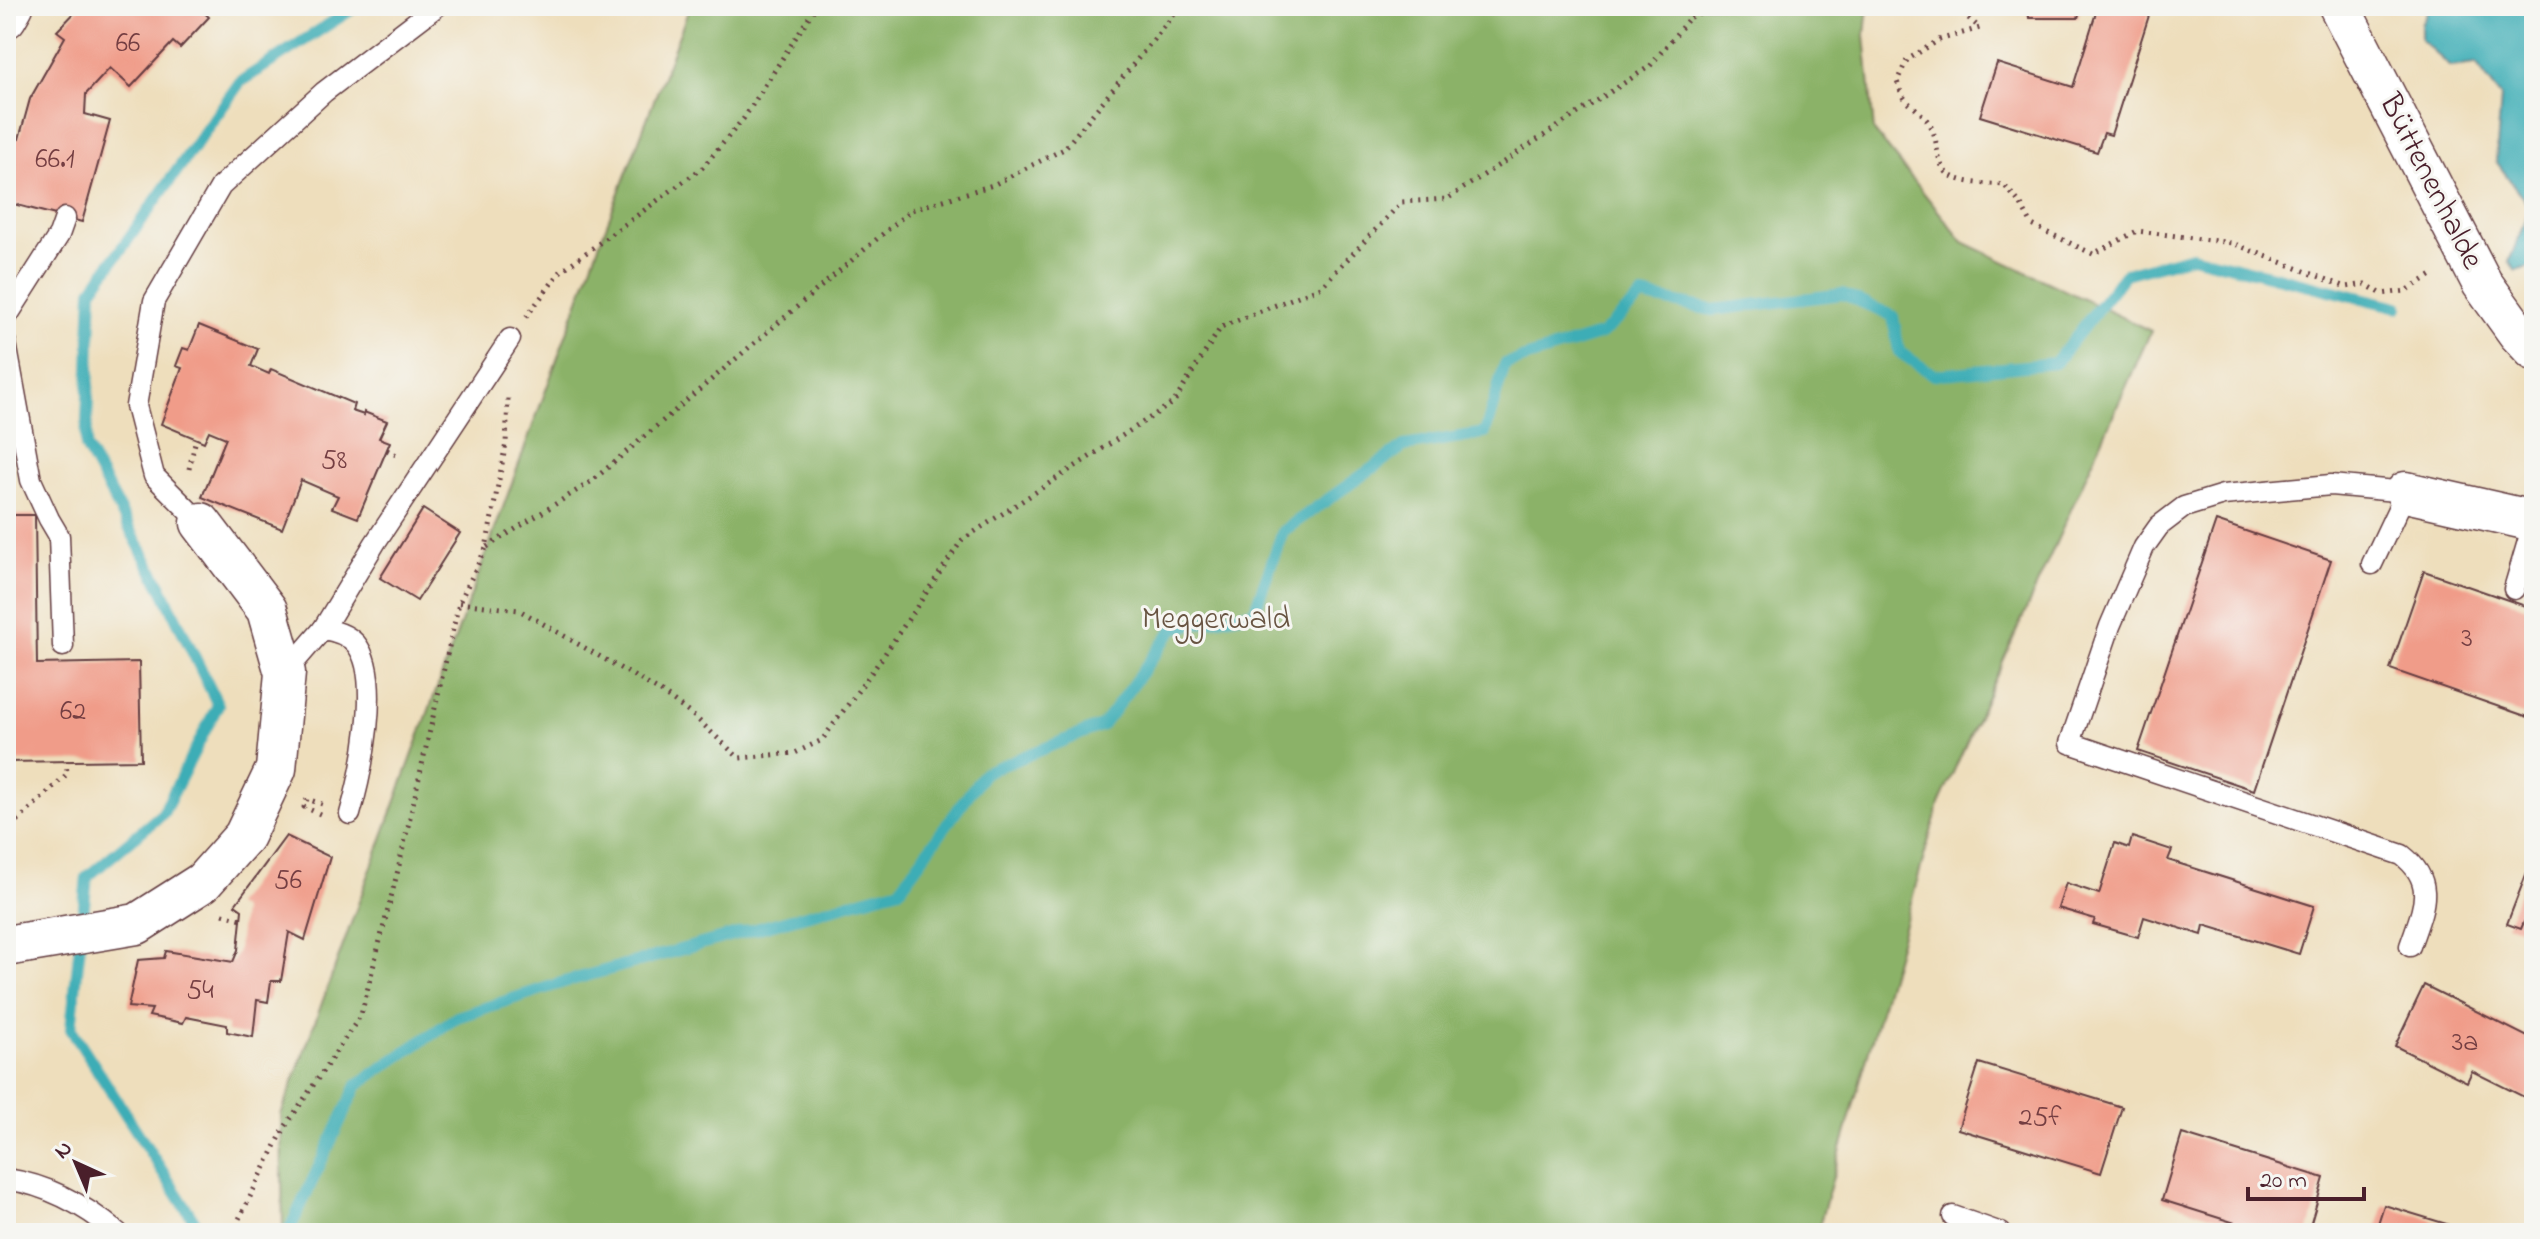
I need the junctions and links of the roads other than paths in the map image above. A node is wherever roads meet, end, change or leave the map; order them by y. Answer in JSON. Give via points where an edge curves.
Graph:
{"nodes":[{"id":1,"x":13,"y":6,"type":"edge"},
{"id":2,"x":437,"y":6,"type":"edge"},
{"id":3,"x":2339,"y":6,"type":"edge"},
{"id":4,"x":6,"y":18,"type":"edge"},
{"id":5,"x":65,"y":218,"type":"dead end"},
{"id":6,"x":6,"y":318,"type":"edge"},
{"id":7,"x":510,"y":339,"type":"road end"},
{"id":8,"x":6,"y":343,"type":"edge"},
{"id":9,"x":2534,"y":350,"type":"edge"},
{"id":10,"x":2406,"y":492,"type":"junction"},
{"id":11,"x":2534,"y":521,"type":"edge"},
{"id":12,"x":201,"y":523,"type":"joint"},
{"id":13,"x":2372,"y":564,"type":"dead end"},
{"id":14,"x":2514,"y":589,"type":"dead end"},
{"id":15,"x":323,"y":629,"type":"junction"},
{"id":16,"x":63,"y":646,"type":"dead end"},
{"id":17,"x":285,"y":673,"type":"junction"},
{"id":18,"x":350,"y":814,"type":"dead end"},
{"id":19,"x":6,"y":946,"type":"edge"},
{"id":20,"x":2410,"y":946,"type":"dead end"},
{"id":21,"x":6,"y":1179,"type":"edge"},
{"id":22,"x":1953,"y":1216,"type":"dead end"},
{"id":23,"x":118,"y":1233,"type":"edge"},
{"id":24,"x":2001,"y":1233,"type":"edge"}],
"edges":[{"from":1,"to":4,"type":"street"},
{"from":2,"to":12,"type":"lane","via":[[324,92],[221,186],[154,301],[136,406],[154,476]]},
{"from":3,"to":9,"type":"street","name":"Büttenenhalde","via":[[2482,283]]},
{"from":5,"to":6,"type":"lane"},
{"from":7,"to":15,"type":"lane"},
{"from":8,"to":16,"type":"lane","via":[[31,480],[59,536]]},
{"from":10,"to":11,"type":"street"},
{"from":10,"to":13,"type":"lane"},
{"from":10,"to":20,"type":"lane","via":[[2331,485],[2223,495],[2184,507],[2159,526],[2144,547],[2070,743],[2402,855],[2422,876],[2425,897]]},
{"from":11,"to":14,"type":"lane"},
{"from":12,"to":17,"type":"street","via":[[267,610]]},
{"from":15,"to":17,"type":"lane"},
{"from":15,"to":18,"type":"lane","via":[[356,644],[367,669],[367,734]]},
{"from":17,"to":19,"type":"street","via":[[276,769],[244,836],[203,882],[137,924]]},
{"from":21,"to":23,"type":"lane","via":[[30,1182],[92,1212]]},
{"from":22,"to":24,"type":"lane"}]}
